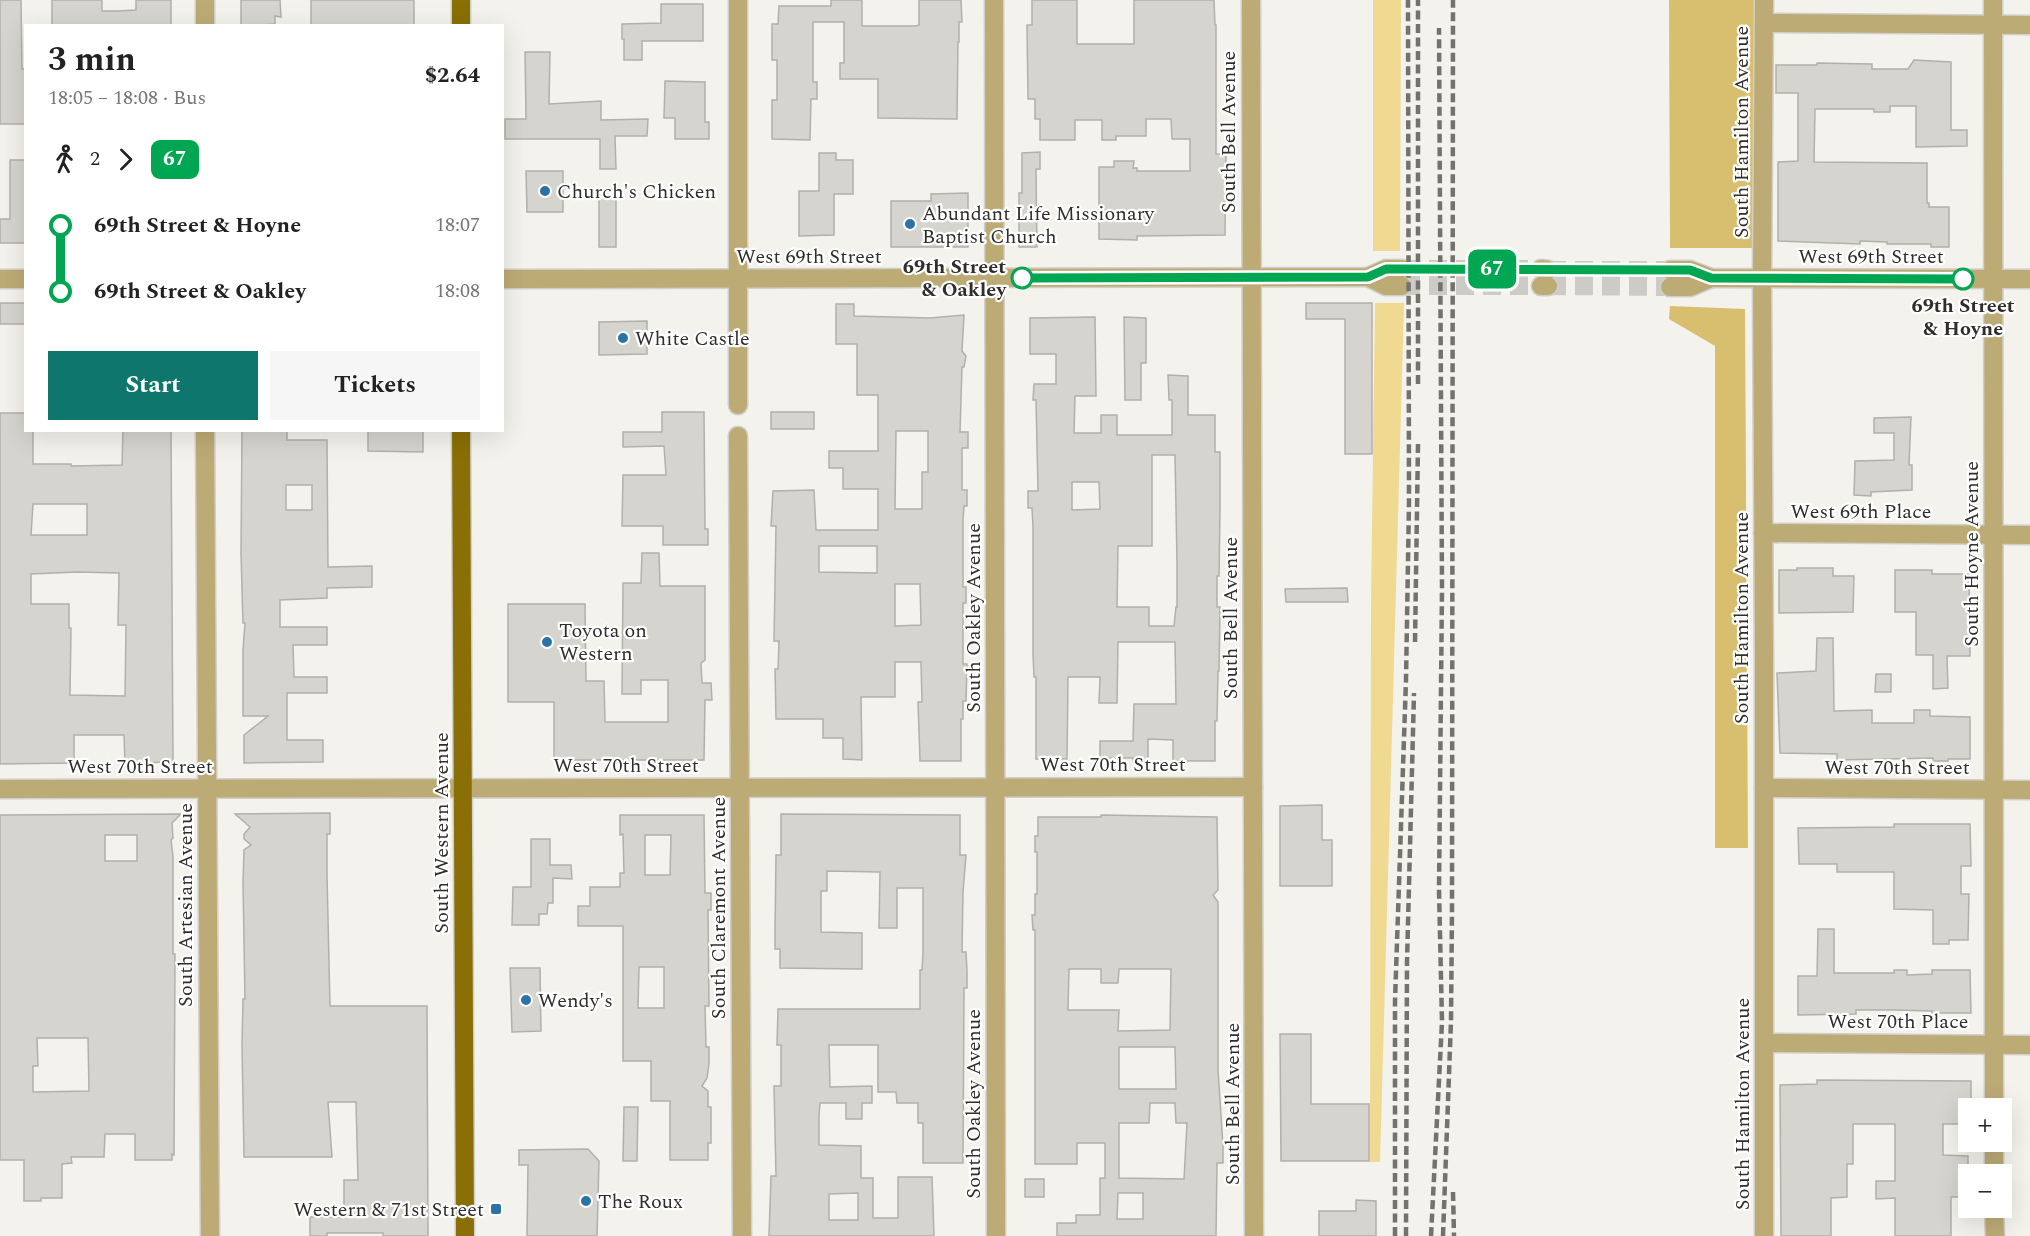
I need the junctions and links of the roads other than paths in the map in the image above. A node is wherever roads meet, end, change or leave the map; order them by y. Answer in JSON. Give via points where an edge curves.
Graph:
{"nodes":[{"id":1,"x":205,"y":0,"type":"edge"},
{"id":2,"x":461,"y":0,"type":"edge"},
{"id":3,"x":738,"y":0,"type":"edge"},
{"id":4,"x":994,"y":0,"type":"edge"},
{"id":5,"x":1251,"y":0,"type":"edge"},
{"id":6,"x":1764,"y":0,"type":"edge"},
{"id":7,"x":1993,"y":0,"type":"edge"},
{"id":8,"x":1764,"y":22,"type":"junction"},
{"id":9,"x":205,"y":24,"type":"edge"},
{"id":10,"x":461,"y":24,"type":"edge"},
{"id":11,"x":1993,"y":25,"type":"junction"},
{"id":12,"x":2030,"y":25,"type":"edge"},
{"id":13,"x":1251,"y":277,"type":"junction"},
{"id":14,"x":1402,"y":277,"type":"tunnel mouth"},
{"id":15,"x":738,"y":278,"type":"junction"},
{"id":16,"x":995,"y":278,"type":"junction"},
{"id":17,"x":1670,"y":278,"type":"tunnel mouth"},
{"id":18,"x":1762,"y":278,"type":"junction"},
{"id":19,"x":0,"y":279,"type":"edge"},
{"id":20,"x":24,"y":279,"type":"edge"},
{"id":21,"x":504,"y":279,"type":"edge"},
{"id":22,"x":1993,"y":279,"type":"junction"},
{"id":23,"x":2030,"y":279,"type":"edge"},
{"id":24,"x":738,"y":405,"type":"dead end"},
{"id":25,"x":205,"y":432,"type":"edge"},
{"id":26,"x":461,"y":432,"type":"edge"},
{"id":27,"x":738,"y":436,"type":"dead end"},
{"id":28,"x":1763,"y":533,"type":"junction"},
{"id":29,"x":1993,"y":534,"type":"junction"},
{"id":30,"x":2030,"y":534,"type":"edge"},
{"id":31,"x":995,"y":787,"type":"junction"},
{"id":32,"x":1253,"y":787,"type":"junction"},
{"id":33,"x":463,"y":788,"type":"junction"},
{"id":34,"x":740,"y":788,"type":"junction"},
{"id":35,"x":1764,"y":788,"type":"junction"},
{"id":36,"x":0,"y":789,"type":"edge"},
{"id":37,"x":207,"y":789,"type":"junction"},
{"id":38,"x":1993,"y":790,"type":"junction"},
{"id":39,"x":2030,"y":790,"type":"edge"},
{"id":40,"x":1765,"y":1043,"type":"junction"},
{"id":41,"x":1995,"y":1044,"type":"junction"},
{"id":42,"x":2030,"y":1045,"type":"edge"},
{"id":43,"x":1995,"y":1098,"type":"edge"},
{"id":44,"x":1995,"y":1218,"type":"edge"},
{"id":45,"x":210,"y":1236,"type":"edge"},
{"id":46,"x":465,"y":1236,"type":"edge"},
{"id":47,"x":742,"y":1236,"type":"edge"},
{"id":48,"x":996,"y":1236,"type":"edge"},
{"id":49,"x":1254,"y":1236,"type":"edge"},
{"id":50,"x":1764,"y":1236,"type":"edge"},
{"id":51,"x":1995,"y":1236,"type":"edge"}],
"edges":[{"from":1,"to":9,"type":"street"},
{"from":2,"to":10,"type":"main road"},
{"from":3,"to":15,"type":"street"},
{"from":4,"to":16,"type":"street","name":"South Oakley Avenue"},
{"from":5,"to":13,"type":"street","name":"South Bell Avenue"},
{"from":6,"to":8,"type":"street","name":"South Hamilton Avenue"},
{"from":7,"to":11,"type":"street","name":"South Hoyne Avenue"},
{"from":8,"to":11,"type":"street"},
{"from":8,"to":18,"type":"street","name":"South Hamilton Avenue"},
{"from":11,"to":12,"type":"street"},
{"from":11,"to":22,"type":"street","name":"South Hoyne Avenue"},
{"from":13,"to":14,"type":"street","name":"West 69th Street","via":[[1368,277],[1386,286]]},
{"from":13,"to":16,"type":"street","name":"West 69th Street"},
{"from":13,"to":32,"type":"street","name":"South Bell Avenue"},
{"from":15,"to":16,"type":"street","name":"West 69th Street"},
{"from":15,"to":21,"type":"street","name":"West 69th Street"},
{"from":15,"to":24,"type":"street"},
{"from":16,"to":31,"type":"street","name":"South Oakley Avenue"},
{"from":17,"to":18,"type":"street","name":"West 69th Street","via":[[1690,287],[1711,278]]},
{"from":18,"to":22,"type":"street","name":"West 69th Street"},
{"from":18,"to":28,"type":"street","name":"South Hamilton Avenue"},
{"from":19,"to":20,"type":"street"},
{"from":22,"to":23,"type":"street","name":"West 69th Street"},
{"from":22,"to":29,"type":"street","name":"South Hoyne Avenue"},
{"from":25,"to":37,"type":"street","name":"South Artesian Avenue"},
{"from":26,"to":33,"type":"main road","name":"South Western Avenue"},
{"from":27,"to":34,"type":"street","name":"South Claremont Avenue"},
{"from":28,"to":29,"type":"street","name":"West 69th Place"},
{"from":28,"to":35,"type":"street","name":"South Hamilton Avenue"},
{"from":29,"to":30,"type":"street","name":"West 69th Place"},
{"from":29,"to":38,"type":"street","name":"South Hoyne Avenue"},
{"from":31,"to":32,"type":"street","name":"West 70th Street"},
{"from":31,"to":34,"type":"street","name":"West 70th Street"},
{"from":31,"to":48,"type":"street","name":"South Oakley Avenue"},
{"from":32,"to":49,"type":"street","name":"South Bell Avenue"},
{"from":33,"to":34,"type":"street","name":"West 70th Street"},
{"from":33,"to":37,"type":"street","name":"West 70th Street"},
{"from":33,"to":46,"type":"main road","name":"South Western Avenue"},
{"from":34,"to":47,"type":"street","name":"South Claremont Avenue"},
{"from":35,"to":38,"type":"street","name":"West 70th Street"},
{"from":35,"to":40,"type":"street","name":"South Hamilton Avenue"},
{"from":36,"to":37,"type":"street","name":"West 70th Street"},
{"from":37,"to":45,"type":"street","name":"South Artesian Avenue"},
{"from":38,"to":39,"type":"street","name":"West 70th Street"},
{"from":38,"to":41,"type":"street","name":"South Hoyne Avenue"},
{"from":40,"to":41,"type":"street","name":"West 70th Place"},
{"from":40,"to":50,"type":"street","name":"South Hamilton Avenue"},
{"from":41,"to":42,"type":"street","name":"West 70th Place"},
{"from":41,"to":43,"type":"street","name":"South Hoyne Avenue"},
{"from":44,"to":51,"type":"street"}]}
